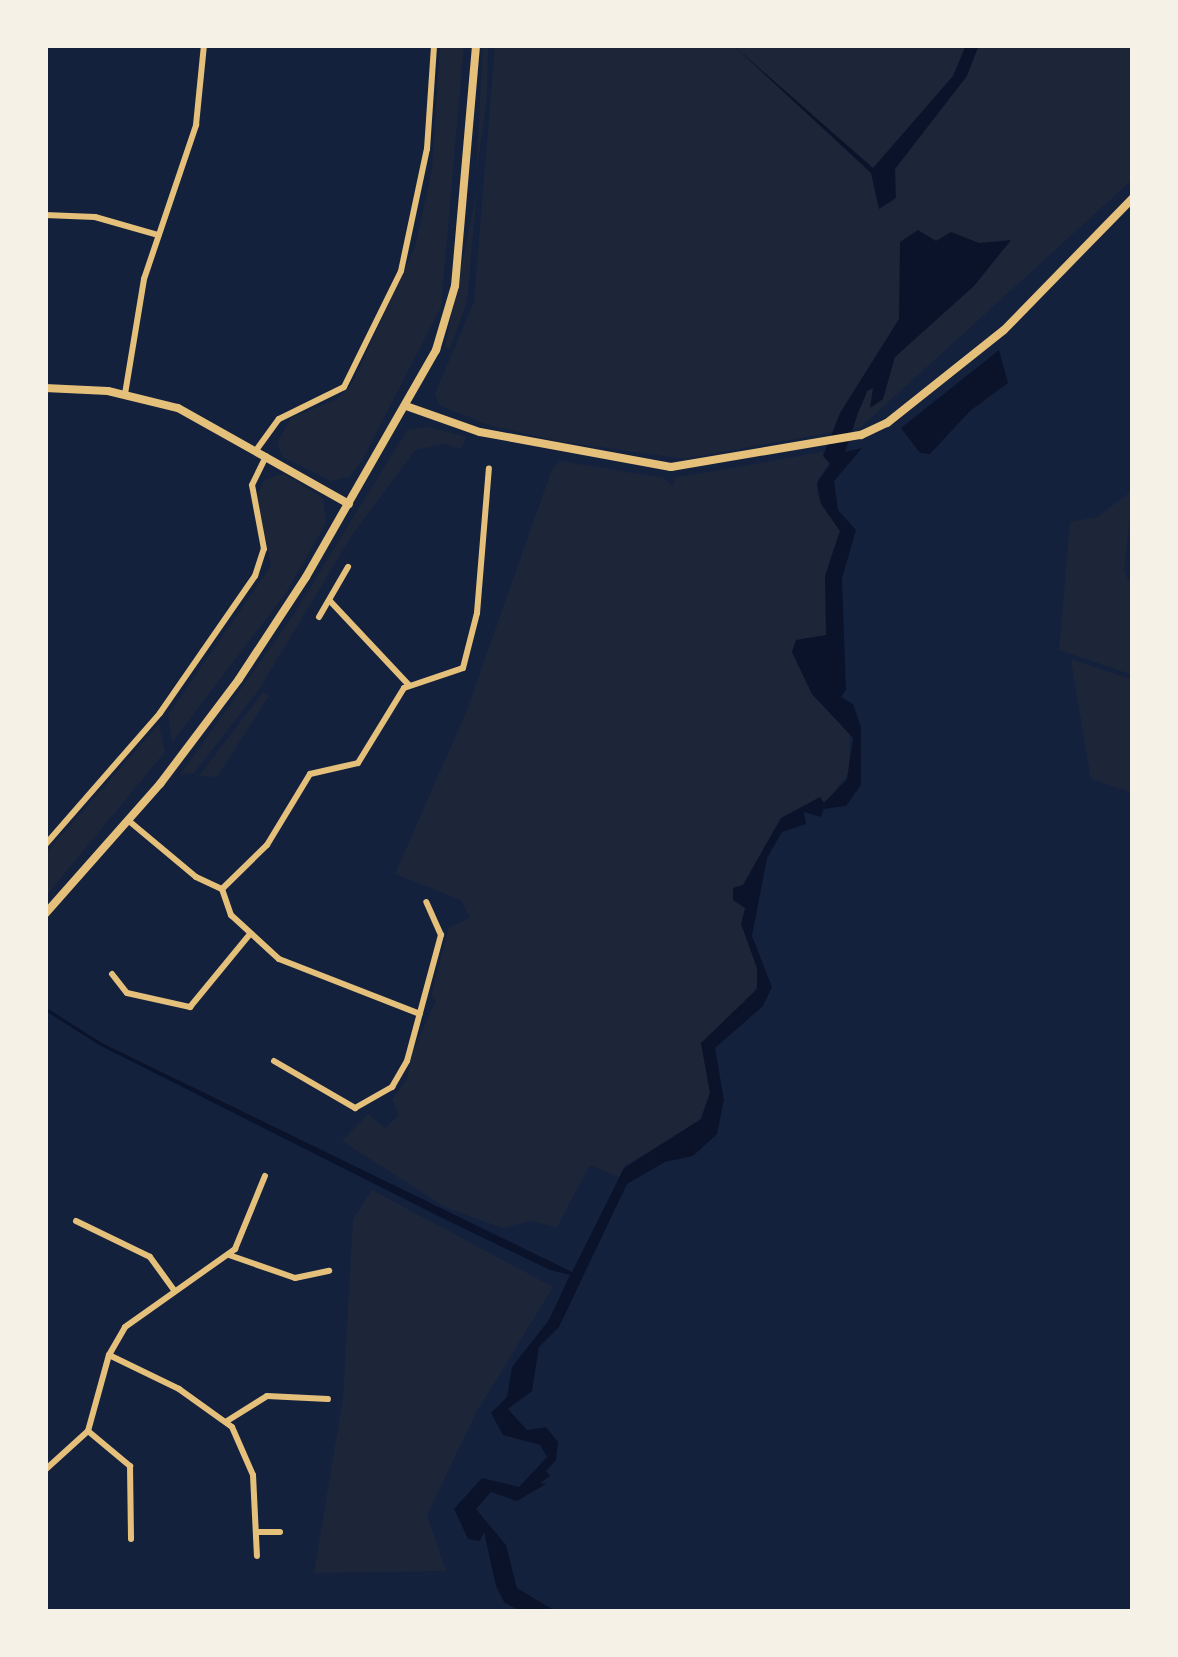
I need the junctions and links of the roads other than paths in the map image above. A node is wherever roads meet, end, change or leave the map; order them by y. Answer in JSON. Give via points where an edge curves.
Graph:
{"nodes":[{"id":1,"x":204,"y":45,"type":"edge"},
{"id":2,"x":434,"y":45,"type":"edge"},
{"id":3,"x":476,"y":45,"type":"edge"},
{"id":4,"x":1133,"y":198,"type":"edge"},
{"id":5,"x":45,"y":215,"type":"edge"},
{"id":6,"x":158,"y":235,"type":"junction"},
{"id":7,"x":45,"y":388,"type":"edge"},
{"id":8,"x":126,"y":394,"type":"junction"},
{"id":9,"x":406,"y":406,"type":"junction"},
{"id":10,"x":257,"y":449,"type":"junction"},
{"id":11,"x":266,"y":455,"type":"junction"},
{"id":12,"x":488,"y":468,"type":"dead end"},
{"id":13,"x":349,"y":504,"type":"junction"},
{"id":14,"x":348,"y":567,"type":"dead end"},
{"id":15,"x":330,"y":600,"type":"junction"},
{"id":16,"x":319,"y":617,"type":"dead end"},
{"id":17,"x":408,"y":685,"type":"junction"},
{"id":18,"x":129,"y":821,"type":"junction"},
{"id":19,"x":45,"y":846,"type":"edge"},
{"id":20,"x":222,"y":889,"type":"junction"},
{"id":21,"x":426,"y":902,"type":"dead end"},
{"id":22,"x":45,"y":914,"type":"edge"},
{"id":23,"x":250,"y":934,"type":"junction"},
{"id":24,"x":112,"y":974,"type":"dead end"},
{"id":25,"x":420,"y":1014,"type":"junction"},
{"id":26,"x":274,"y":1061,"type":"dead end"},
{"id":27,"x":265,"y":1176,"type":"dead end"},
{"id":28,"x":76,"y":1221,"type":"dead end"},
{"id":29,"x":229,"y":1255,"type":"junction"},
{"id":30,"x":329,"y":1270,"type":"dead end"},
{"id":31,"x":174,"y":1291,"type":"junction"},
{"id":32,"x":109,"y":1356,"type":"junction"},
{"id":33,"x":328,"y":1399,"type":"dead end"},
{"id":34,"x":227,"y":1421,"type":"junction"},
{"id":35,"x":88,"y":1431,"type":"junction"},
{"id":36,"x":45,"y":1470,"type":"edge"},
{"id":37,"x":258,"y":1532,"type":"junction"},
{"id":38,"x":280,"y":1532,"type":"dead end"},
{"id":39,"x":130,"y":1539,"type":"dead end"},
{"id":40,"x":258,"y":1556,"type":"dead end"}],
"edges":[{"from":1,"to":6,"type":"street","via":[[194,136]]},
{"from":2,"to":10,"type":"street","via":[[428,150],[401,270],[344,387],[279,419]]},
{"from":3,"to":9,"type":"street","via":[[456,286],[436,350]]},
{"from":4,"to":9,"type":"street","via":[[1004,330],[888,424],[861,435],[671,467],[480,432]]},
{"from":5,"to":6,"type":"street","via":[[95,218]]},
{"from":6,"to":8,"type":"street","via":[[139,304]]},
{"from":7,"to":8,"type":"street"},
{"from":8,"to":10,"type":"street","via":[[193,414]]},
{"from":9,"to":13,"type":"street"},
{"from":10,"to":11,"type":"street"},
{"from":11,"to":13,"type":"street"},
{"from":11,"to":19,"type":"street","via":[[252,486],[264,549],[255,576],[160,714]]},
{"from":12,"to":17,"type":"street","via":[[469,658],[454,674]]},
{"from":13,"to":18,"type":"street","via":[[239,679]]},
{"from":14,"to":15,"type":"street"},
{"from":15,"to":16,"type":"street"},
{"from":15,"to":17,"type":"street"},
{"from":17,"to":20,"type":"street","via":[[362,758],[310,774],[267,845]]},
{"from":18,"to":20,"type":"street","via":[[196,877]]},
{"from":18,"to":22,"type":"street"},
{"from":20,"to":23,"type":"street","via":[[232,915]]},
{"from":21,"to":25,"type":"street","via":[[441,936]]},
{"from":23,"to":24,"type":"street","via":[[190,1007],[127,993]]},
{"from":23,"to":25,"type":"street","via":[[286,962],[393,998]]},
{"from":25,"to":26,"type":"street","via":[[400,1077],[360,1108]]},
{"from":27,"to":29,"type":"street"},
{"from":28,"to":31,"type":"street","via":[[150,1258]]},
{"from":29,"to":30,"type":"street","via":[[295,1278]]},
{"from":29,"to":31,"type":"street"},
{"from":31,"to":32,"type":"street","via":[[132,1319]]},
{"from":32,"to":34,"type":"street"},
{"from":32,"to":35,"type":"street"},
{"from":33,"to":34,"type":"street","via":[[267,1396]]},
{"from":34,"to":37,"type":"street","via":[[251,1465]]},
{"from":35,"to":36,"type":"street"},
{"from":35,"to":39,"type":"street","via":[[130,1466]]},
{"from":37,"to":38,"type":"street"},
{"from":37,"to":40,"type":"street"}]}
